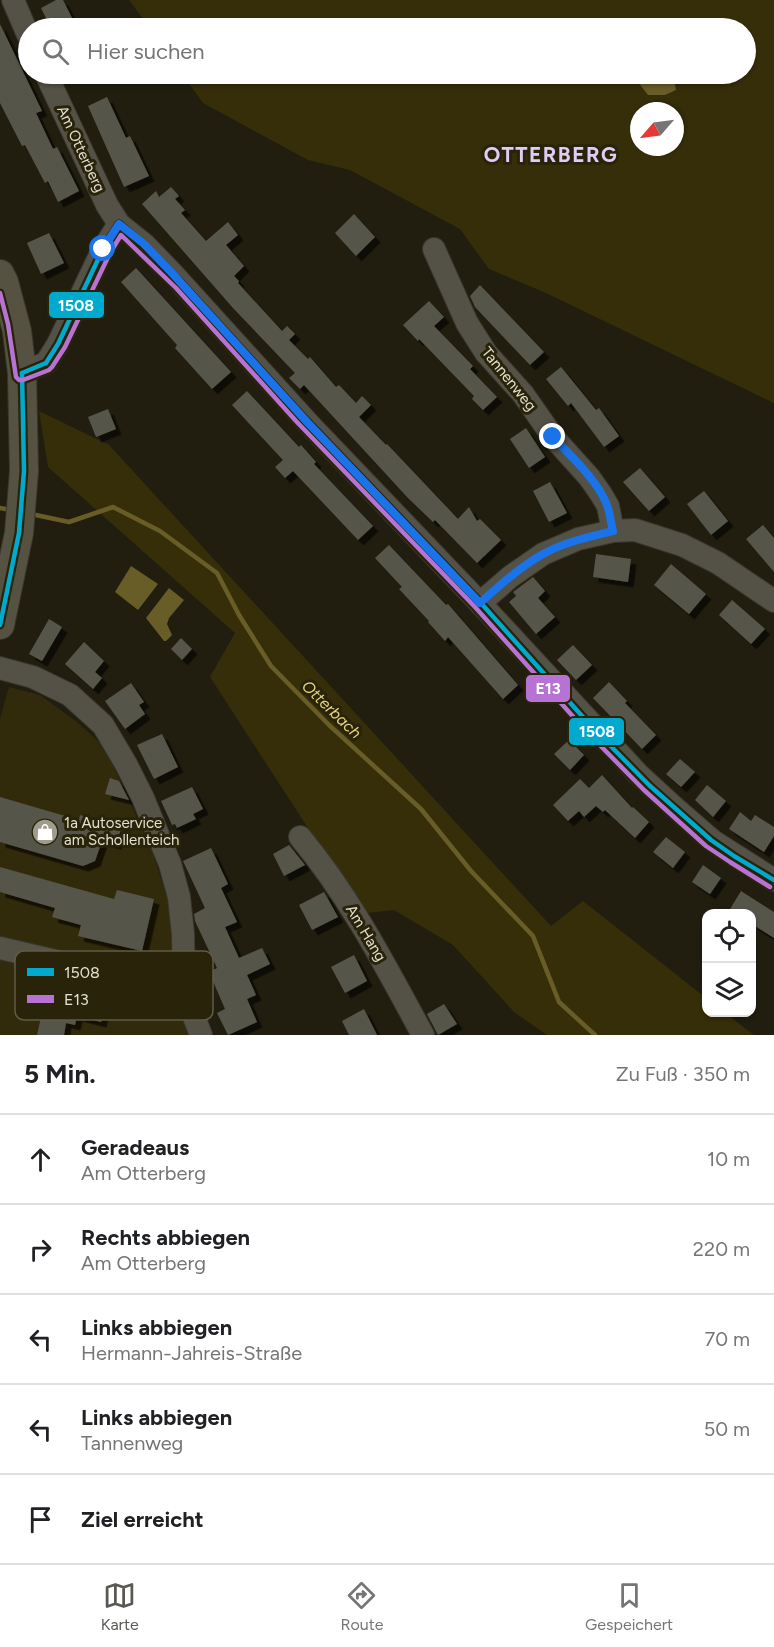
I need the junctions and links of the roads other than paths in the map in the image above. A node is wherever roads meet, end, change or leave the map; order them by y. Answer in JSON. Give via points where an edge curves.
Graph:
{"nodes":[{"id":1,"x":13,"y":0,"type":"edge"},
{"id":2,"x":21,"y":18,"type":"edge"},
{"id":3,"x":51,"y":84,"type":"edge"},
{"id":4,"x":119,"y":224,"type":"junction"},
{"id":5,"x":434,"y":249,"type":"dead end"},
{"id":6,"x":0,"y":274,"type":"edge"},
{"id":7,"x":22,"y":373,"type":"junction"},
{"id":8,"x":613,"y":531,"type":"junction"},
{"id":9,"x":774,"y":601,"type":"edge"},
{"id":10,"x":480,"y":603,"type":"junction"},
{"id":11,"x":0,"y":625,"type":"edge"},
{"id":12,"x":0,"y":668,"type":"edge"},
{"id":13,"x":300,"y":837,"type":"dead end"},
{"id":14,"x":774,"y":880,"type":"edge"},
{"id":15,"x":0,"y":948,"type":"edge"},
{"id":16,"x":15,"y":951,"type":"edge"},
{"id":17,"x":183,"y":951,"type":"edge"},
{"id":18,"x":195,"y":1020,"type":"edge"},
{"id":19,"x":201,"y":1035,"type":"edge"},
{"id":20,"x":423,"y":1035,"type":"edge"}],
"edges":[{"from":1,"to":2,"type":"street"},
{"from":3,"to":4,"type":"street","name":"Am Otterberg"},
{"from":4,"to":7,"type":"street","via":[[46,363]]},
{"from":4,"to":10,"type":"street","name":"Am Otterberg","via":[[172,273]]},
{"from":5,"to":8,"type":"street","name":"Tannenweg","via":[[467,323],[486,353],[602,494]]},
{"from":6,"to":7,"type":"main road","via":[[17,331]]},
{"from":7,"to":11,"type":"main road","via":[[24,471],[19,533]]},
{"from":8,"to":9,"type":"street","via":[[635,530],[681,545],[718,563]]},
{"from":8,"to":10,"type":"street","via":[[578,539],[543,554]]},
{"from":10,"to":14,"type":"street","name":"Am Otterberg","via":[[645,781],[713,841]]},
{"from":12,"to":17,"type":"street","via":[[33,677],[70,695],[103,725],[143,798],[170,864],[179,897]]},
{"from":13,"to":20,"type":"street","name":"Am Hang","via":[[360,921]]},
{"from":15,"to":16,"type":"street"},
{"from":18,"to":19,"type":"street"}]}
